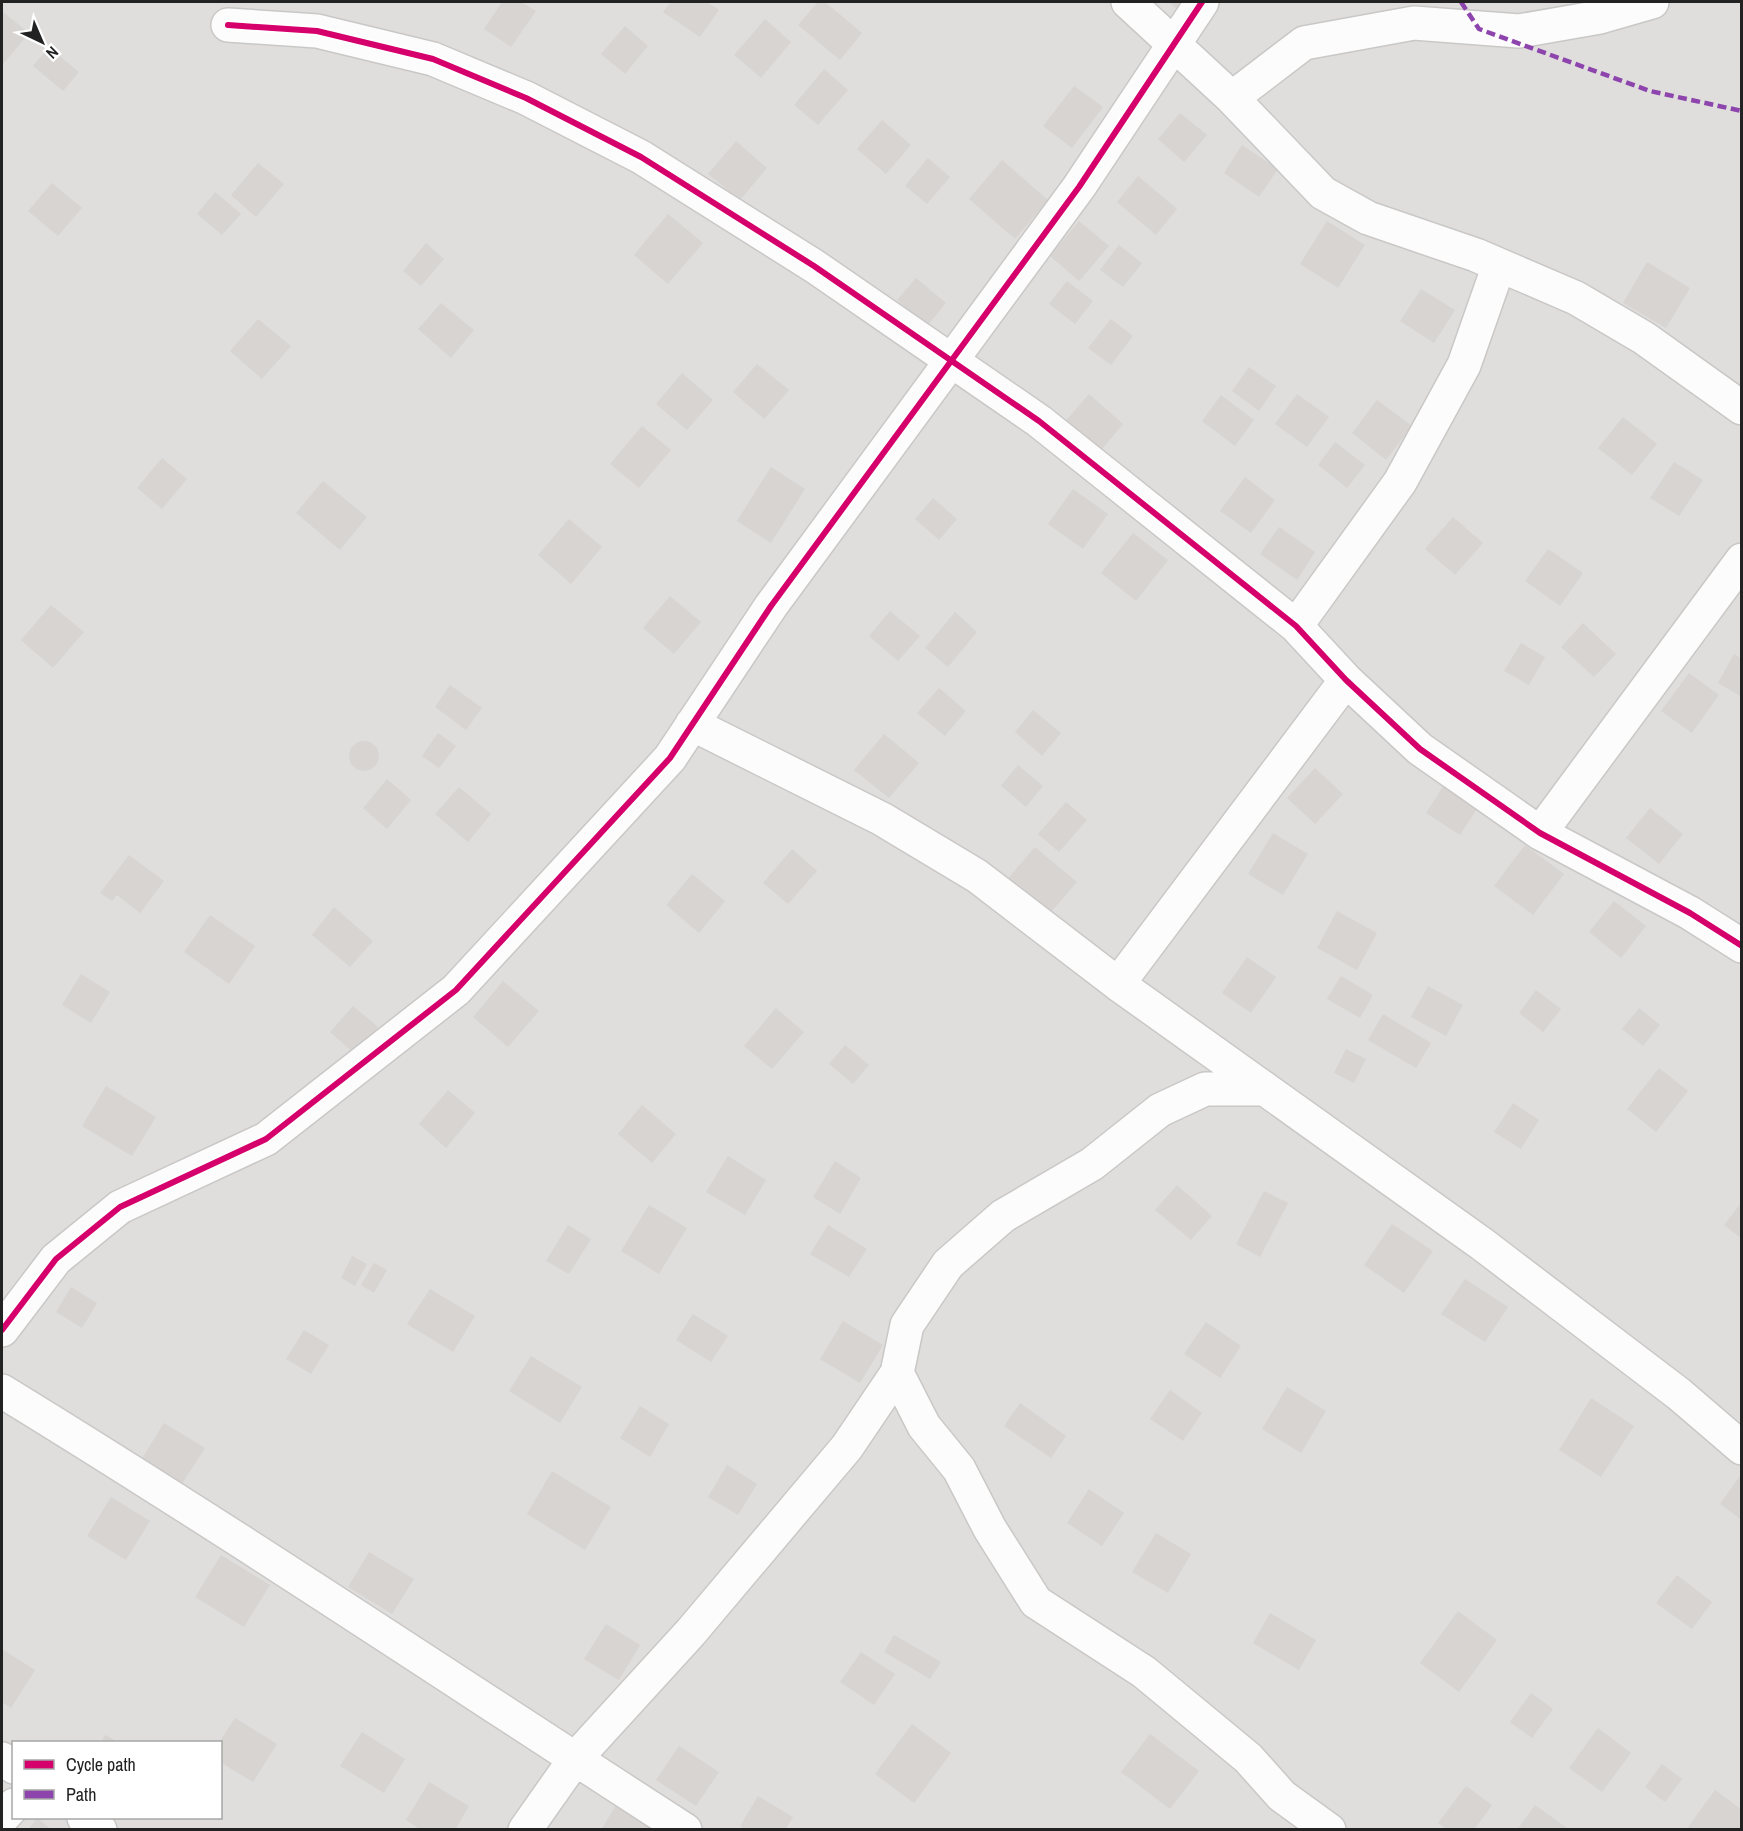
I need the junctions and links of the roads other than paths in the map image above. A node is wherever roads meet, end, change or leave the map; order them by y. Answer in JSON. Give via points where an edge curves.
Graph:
{"nodes":[{"id":1,"x":1128,"y":2,"type":"edge"},
{"id":2,"x":1202,"y":2,"type":"edge"},
{"id":3,"x":1652,"y":2,"type":"edge"},
{"id":4,"x":228,"y":24,"type":"dead end"},
{"id":5,"x":1173,"y":43,"type":"junction"},
{"id":6,"x":1232,"y":98,"type":"junction"},
{"id":7,"x":1499,"y":265,"type":"junction"},
{"id":8,"x":952,"y":361,"type":"junction"},
{"id":9,"x":1742,"y":408,"type":"edge"},
{"id":10,"x":1742,"y":560,"type":"edge"},
{"id":11,"x":1296,"y":626,"type":"junction"},
{"id":12,"x":1346,"y":680,"type":"junction"},
{"id":13,"x":692,"y":724,"type":"junction"},
{"id":14,"x":1540,"y":833,"type":"junction"},
{"id":15,"x":1742,"y":946,"type":"edge"},
{"id":16,"x":1118,"y":984,"type":"junction"},
{"id":17,"x":1264,"y":1089,"type":"junction"},
{"id":18,"x":2,"y":1330,"type":"edge"},
{"id":19,"x":897,"y":1372,"type":"junction"},
{"id":20,"x":2,"y":1391,"type":"edge"},
{"id":21,"x":1742,"y":1448,"type":"edge"},
{"id":22,"x":575,"y":1759,"type":"junction"},
{"id":23,"x":85,"y":1819,"type":"edge"},
{"id":24,"x":100,"y":1830,"type":"edge"},
{"id":25,"x":525,"y":1830,"type":"edge"},
{"id":26,"x":685,"y":1830,"type":"edge"},
{"id":27,"x":1329,"y":1830,"type":"edge"}],
"edges":[{"from":1,"to":5,"type":"street"},
{"from":2,"to":5,"type":"street"},
{"from":3,"to":6,"type":"street","via":[[1600,17],[1520,31],[1414,23],[1304,43]]},
{"from":4,"to":8,"type":"street","via":[[316,31],[433,59],[526,98],[641,157],[814,266]]},
{"from":5,"to":6,"type":"street"},
{"from":5,"to":8,"type":"street","via":[[1079,187]]},
{"from":6,"to":7,"type":"street","via":[[1323,193],[1368,218]]},
{"from":7,"to":9,"type":"street","via":[[1586,304],[1644,338]]},
{"from":7,"to":11,"type":"street","via":[[1464,365],[1400,482]]},
{"from":8,"to":11,"type":"street","via":[[1039,420]]},
{"from":8,"to":13,"type":"street","via":[[771,606]]},
{"from":10,"to":14,"type":"street"},
{"from":11,"to":12,"type":"street"},
{"from":12,"to":14,"type":"street","via":[[1420,749]]},
{"from":12,"to":16,"type":"street"},
{"from":13,"to":16,"type":"street","via":[[882,819],[977,876]]},
{"from":13,"to":18,"type":"street","via":[[670,758],[456,990],[266,1139],[120,1207],[56,1260]]},
{"from":14,"to":15,"type":"street","via":[[1690,913]]},
{"from":16,"to":17,"type":"street"},
{"from":17,"to":19,"type":"street","via":[[1205,1089],[1160,1110],[1092,1164],[1003,1216],[948,1264],[907,1325]]},
{"from":17,"to":21,"type":"street","via":[[1482,1244],[1679,1394]]},
{"from":19,"to":22,"type":"street","via":[[848,1447],[691,1632]]},
{"from":19,"to":27,"type":"street","via":[[924,1426],[959,1469],[990,1529],[1036,1602],[1144,1672],[1248,1758],[1282,1796]]},
{"from":20,"to":22,"type":"street","via":[[158,1486]]},
{"from":22,"to":25,"type":"street"},
{"from":22,"to":26,"type":"street"},
{"from":23,"to":24,"type":"street"}]}
